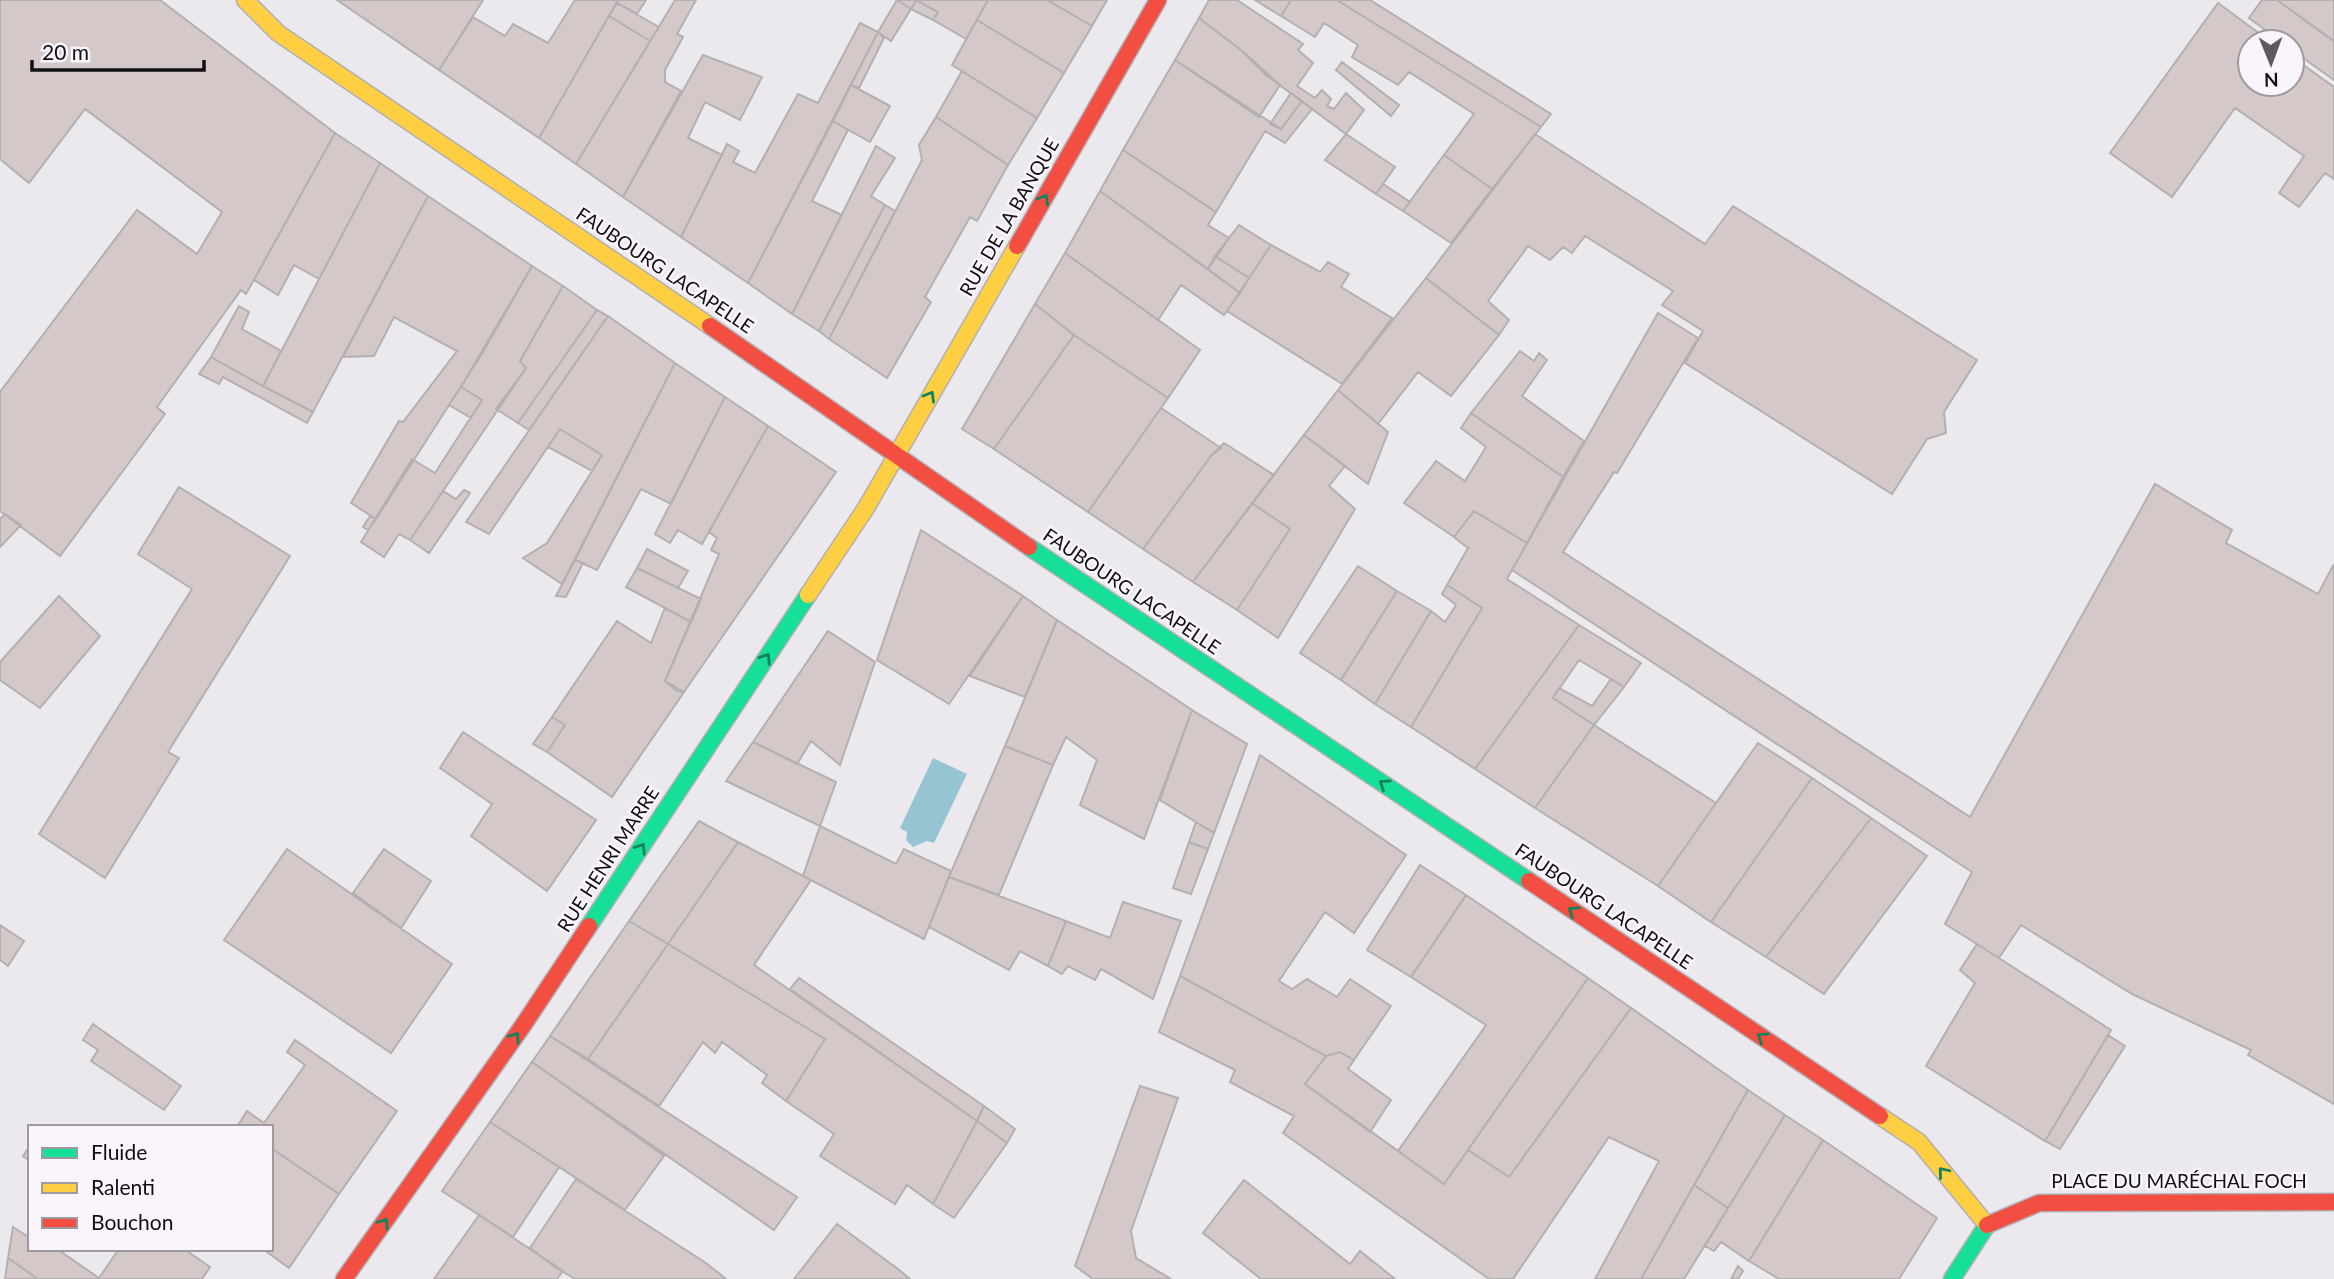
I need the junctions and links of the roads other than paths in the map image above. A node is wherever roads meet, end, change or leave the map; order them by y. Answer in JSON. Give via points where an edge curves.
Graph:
{"nodes":[{"id":1,"x":245,"y":0,"type":"edge"},
{"id":2,"x":1158,"y":0,"type":"edge"},
{"id":3,"x":896,"y":456,"type":"junction"},
{"id":4,"x":2334,"y":1202,"type":"edge"},
{"id":5,"x":1987,"y":1224,"type":"junction"},
{"id":6,"x":344,"y":1279,"type":"edge"},
{"id":7,"x":1952,"y":1279,"type":"edge"}],
"edges":[{"from":1,"to":3,"type":"street","name":"FAUBOURG LACAPELLE","via":[[278,33]]},
{"from":3,"to":2,"type":"street","name":"RUE DE LA BANQUE","one_way":true},
{"from":5,"to":3,"type":"street","name":"FAUBOURG LACAPELLE","one_way":true,"via":[[1919,1142]]},
{"from":6,"to":3,"type":"street","name":"RUE HENRI MARRE","one_way":true,"via":[[522,1027],[866,509]]},
{"from":4,"to":5,"type":"street","name":"PLACE DU MARÉCHAL FOCH","via":[[2039,1203]]},
{"from":5,"to":7,"type":"street"}]}
